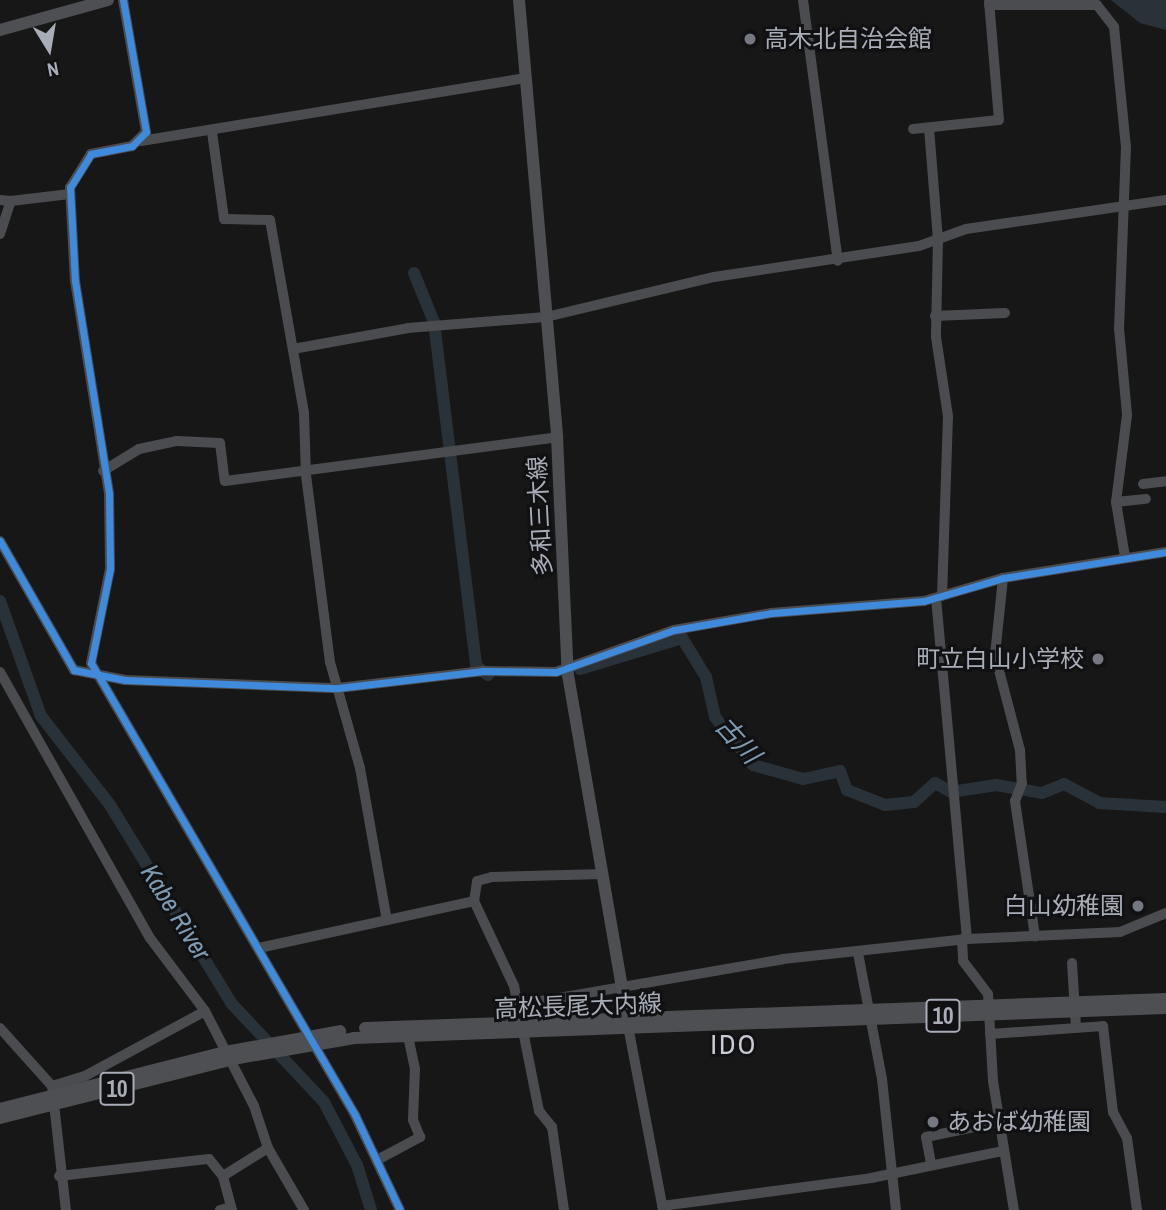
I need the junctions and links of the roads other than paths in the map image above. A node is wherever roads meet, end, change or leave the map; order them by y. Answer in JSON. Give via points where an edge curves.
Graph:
{"nodes":[{"id":1,"x":108,"y":0,"type":"edge"},
{"id":2,"x":123,"y":0,"type":"edge"},
{"id":3,"x":519,"y":0,"type":"edge"},
{"id":4,"x":803,"y":0,"type":"edge"},
{"id":5,"x":989,"y":3,"type":"edge"},
{"id":6,"x":0,"y":30,"type":"edge"},
{"id":7,"x":525,"y":78,"type":"junction"},
{"id":8,"x":913,"y":128,"type":"dead end"},
{"id":9,"x":929,"y":128,"type":"junction"},
{"id":10,"x":212,"y":132,"type":"junction"},
{"id":11,"x":141,"y":141,"type":"junction"},
{"id":12,"x":70,"y":194,"type":"junction"},
{"id":13,"x":0,"y":200,"type":"edge"},
{"id":14,"x":1166,"y":200,"type":"edge"},
{"id":15,"x":12,"y":201,"type":"junction"},
{"id":16,"x":1120,"y":208,"type":"junction"},
{"id":17,"x":0,"y":234,"type":"edge"},
{"id":18,"x":938,"y":239,"type":"junction"},
{"id":19,"x":838,"y":261,"type":"junction"},
{"id":20,"x":1005,"y":313,"type":"dead end"},
{"id":21,"x":935,"y":316,"type":"junction"},
{"id":22,"x":546,"y":317,"type":"junction"},
{"id":23,"x":293,"y":349,"type":"junction"},
{"id":24,"x":556,"y":437,"type":"junction"},
{"id":25,"x":305,"y":467,"type":"junction"},
{"id":26,"x":103,"y":471,"type":"junction"},
{"id":27,"x":1166,"y":481,"type":"edge"},
{"id":28,"x":1143,"y":484,"type":"dead end"},
{"id":29,"x":1146,"y":499,"type":"dead end"},
{"id":30,"x":1116,"y":502,"type":"junction"},
{"id":31,"x":0,"y":541,"type":"edge"},
{"id":32,"x":1166,"y":552,"type":"edge"},
{"id":33,"x":1125,"y":557,"type":"junction"},
{"id":34,"x":1003,"y":578,"type":"junction"},
{"id":35,"x":939,"y":597,"type":"junction"},
{"id":36,"x":567,"y":668,"type":"junction"},
{"id":37,"x":1,"y":671,"type":"edge"},
{"id":38,"x":94,"y":676,"type":"junction"},
{"id":39,"x":338,"y":688,"type":"junction"},
{"id":40,"x":603,"y":874,"type":"junction"},
{"id":41,"x":474,"y":901,"type":"junction"},
{"id":42,"x":1166,"y":913,"type":"edge"},
{"id":43,"x":386,"y":916,"type":"junction"},
{"id":44,"x":1035,"y":937,"type":"junction"},
{"id":45,"x":965,"y":939,"type":"junction"},
{"id":46,"x":259,"y":948,"type":"junction"},
{"id":47,"x":858,"y":953,"type":"junction"},
{"id":48,"x":1072,"y":963,"type":"dead end"},
{"id":49,"x":622,"y":990,"type":"junction"},
{"id":50,"x":1166,"y":999,"type":"edge"},
{"id":51,"x":518,"y":1005,"type":"junction"},
{"id":52,"x":1074,"y":1007,"type":"junction"},
{"id":53,"x":1166,"y":1008,"type":"edge"},
{"id":54,"x":986,"y":1009,"type":"junction"},
{"id":55,"x":205,"y":1011,"type":"junction"},
{"id":56,"x":868,"y":1014,"type":"junction"},
{"id":57,"x":627,"y":1020,"type":"junction"},
{"id":58,"x":522,"y":1024,"type":"junction"},
{"id":59,"x":1076,"y":1026,"type":"junction"},
{"id":60,"x":0,"y":1028,"type":"edge"},
{"id":61,"x":407,"y":1029,"type":"junction"},
{"id":62,"x":990,"y":1034,"type":"junction"},
{"id":63,"x":305,"y":1040,"type":"junction"},
{"id":64,"x":229,"y":1056,"type":"junction"},
{"id":65,"x":53,"y":1096,"type":"junction"},
{"id":66,"x":0,"y":1109,"type":"edge"},
{"id":67,"x":0,"y":1118,"type":"edge"},
{"id":68,"x":999,"y":1122,"type":"junction"},
{"id":69,"x":268,"y":1148,"type":"junction"},
{"id":70,"x":1003,"y":1151,"type":"junction"},
{"id":71,"x":379,"y":1159,"type":"junction"},
{"id":72,"x":931,"y":1163,"type":"junction"},
{"id":73,"x":891,"y":1172,"type":"junction"},
{"id":74,"x":60,"y":1176,"type":"junction"},
{"id":75,"x":223,"y":1176,"type":"junction"},
{"id":76,"x":663,"y":1208,"type":"edge"},
{"id":77,"x":227,"y":1209,"type":"edge"},
{"id":78,"x":66,"y":1210,"type":"edge"},
{"id":79,"x":304,"y":1210,"type":"edge"},
{"id":80,"x":400,"y":1210,"type":"edge"},
{"id":81,"x":564,"y":1210,"type":"edge"},
{"id":82,"x":896,"y":1210,"type":"edge"},
{"id":83,"x":1014,"y":1210,"type":"edge"},
{"id":84,"x":1137,"y":1210,"type":"edge"}],
"edges":[{"from":1,"to":6,"type":"main road"},
{"from":2,"to":11,"type":"street","via":[[142,92]]},
{"from":3,"to":7,"type":"main road","name":"多和三木線"},
{"from":4,"to":19,"type":"street"},
{"from":5,"to":9,"type":"street","via":[[999,120]]},
{"from":5,"to":16,"type":"street","via":[[1087,4],[1110,16],[1126,147]]},
{"from":7,"to":10,"type":"street"},
{"from":7,"to":22,"type":"main road","name":"多和三木線"},
{"from":8,"to":9,"type":"street"},
{"from":9,"to":18,"type":"street"},
{"from":10,"to":11,"type":"street"},
{"from":10,"to":23,"type":"street","via":[[224,219],[270,220]]},
{"from":11,"to":12,"type":"street","via":[[91,154],[75,172]]},
{"from":12,"to":15,"type":"street"},
{"from":12,"to":26,"type":"street","via":[[75,281]]},
{"from":13,"to":15,"type":"street"},
{"from":14,"to":16,"type":"street"},
{"from":15,"to":17,"type":"street"},
{"from":16,"to":18,"type":"street","via":[[966,229]]},
{"from":16,"to":30,"type":"street","via":[[1127,415]]},
{"from":18,"to":19,"type":"street"},
{"from":18,"to":21,"type":"street"},
{"from":19,"to":22,"type":"street","via":[[714,277]]},
{"from":20,"to":21,"type":"street"},
{"from":21,"to":35,"type":"street","via":[[948,416]]},
{"from":22,"to":23,"type":"street","via":[[435,326]]},
{"from":22,"to":24,"type":"main road","name":"多和三木線"},
{"from":23,"to":25,"type":"street"},
{"from":24,"to":25,"type":"street"},
{"from":24,"to":36,"type":"main road","name":"多和三木線"},
{"from":25,"to":26,"type":"street","via":[[225,481],[220,443],[177,440],[139,449]]},
{"from":25,"to":39,"type":"street"},
{"from":26,"to":38,"type":"street","via":[[110,569],[89,650]]},
{"from":27,"to":28,"type":"street"},
{"from":29,"to":30,"type":"street"},
{"from":30,"to":33,"type":"street"},
{"from":31,"to":38,"type":"street","via":[[65,662]]},
{"from":32,"to":33,"type":"street"},
{"from":33,"to":34,"type":"street"},
{"from":34,"to":35,"type":"street"},
{"from":34,"to":44,"type":"street","via":[[995,655],[1020,750],[1021,787],[1015,801]]},
{"from":35,"to":36,"type":"street","via":[[674,630]]},
{"from":35,"to":45,"type":"street"},
{"from":36,"to":39,"type":"street","via":[[479,672]]},
{"from":36,"to":40,"type":"main road","name":"多和三木線"},
{"from":37,"to":55,"type":"street","via":[[149,938]]},
{"from":38,"to":39,"type":"street"},
{"from":38,"to":46,"type":"street"},
{"from":39,"to":43,"type":"street"},
{"from":40,"to":41,"type":"street","via":[[492,877],[477,881]]},
{"from":40,"to":49,"type":"main road","name":"多和三木線"},
{"from":41,"to":43,"type":"street"},
{"from":41,"to":51,"type":"street"},
{"from":42,"to":44,"type":"street","via":[[1120,932]]},
{"from":43,"to":46,"type":"street"},
{"from":44,"to":45,"type":"street"},
{"from":45,"to":47,"type":"street"},
{"from":45,"to":54,"type":"street","via":[[963,961],[984,981]]},
{"from":46,"to":63,"type":"street"},
{"from":47,"to":49,"type":"street","via":[[783,959]]},
{"from":47,"to":56,"type":"street"},
{"from":48,"to":52,"type":"street"},
{"from":49,"to":51,"type":"street"},
{"from":49,"to":57,"type":"main road","name":"多和三木線"},
{"from":50,"to":52,"type":"main road","name":"高松長尾大内線","number":"10"},
{"from":51,"to":58,"type":"street"},
{"from":52,"to":53,"type":"main road","name":"高松長尾大内線","number":"10"},
{"from":52,"to":54,"type":"main road","name":"高松長尾大内線","number":"10"},
{"from":52,"to":59,"type":"street"},
{"from":54,"to":56,"type":"main road","name":"高松長尾大内線","number":"10"},
{"from":54,"to":56,"type":"main road","name":"高松長尾大内線","number":"10"},
{"from":54,"to":62,"type":"street"},
{"from":55,"to":64,"type":"street"},
{"from":55,"to":65,"type":"street"},
{"from":56,"to":57,"type":"main road","name":"高松長尾大内線","number":"10","via":[[669,1015]]},
{"from":56,"to":73,"type":"street"},
{"from":57,"to":58,"type":"main road","name":"高松長尾大内線","number":"10"},
{"from":57,"to":76,"type":"street"},
{"from":58,"to":61,"type":"main road","name":"高松長尾大内線","number":"10","via":[[470,1022]]},
{"from":58,"to":81,"type":"street","via":[[539,1111],[551,1127]]},
{"from":59,"to":62,"type":"street"},
{"from":59,"to":84,"type":"street","via":[[1103,1026],[1113,1112],[1127,1138]]},
{"from":60,"to":65,"type":"street"},
{"from":61,"to":63,"type":"main road","name":"高松長尾大内線","number":"10"},
{"from":61,"to":71,"type":"street","via":[[415,1069],[413,1120],[420,1137]]},
{"from":62,"to":68,"type":"street"},
{"from":63,"to":64,"type":"main road","name":"高松長尾大内線","number":"10"},
{"from":63,"to":71,"type":"street"},
{"from":64,"to":65,"type":"main road","name":"高松長尾大内線","number":"10"},
{"from":64,"to":69,"type":"street"},
{"from":65,"to":66,"type":"main road","name":"高松長尾大内線","number":"10"},
{"from":65,"to":67,"type":"main road","name":"高松長尾大内線","number":"10"},
{"from":65,"to":74,"type":"street"},
{"from":68,"to":70,"type":"street"},
{"from":68,"to":72,"type":"street","via":[[926,1137]]},
{"from":69,"to":75,"type":"street"},
{"from":69,"to":79,"type":"street"},
{"from":70,"to":72,"type":"street"},
{"from":70,"to":83,"type":"street"},
{"from":71,"to":80,"type":"street"},
{"from":72,"to":73,"type":"street"},
{"from":73,"to":76,"type":"street"},
{"from":73,"to":82,"type":"street"},
{"from":74,"to":75,"type":"street","via":[[209,1159]]},
{"from":74,"to":78,"type":"street"},
{"from":75,"to":77,"type":"street"}]}
